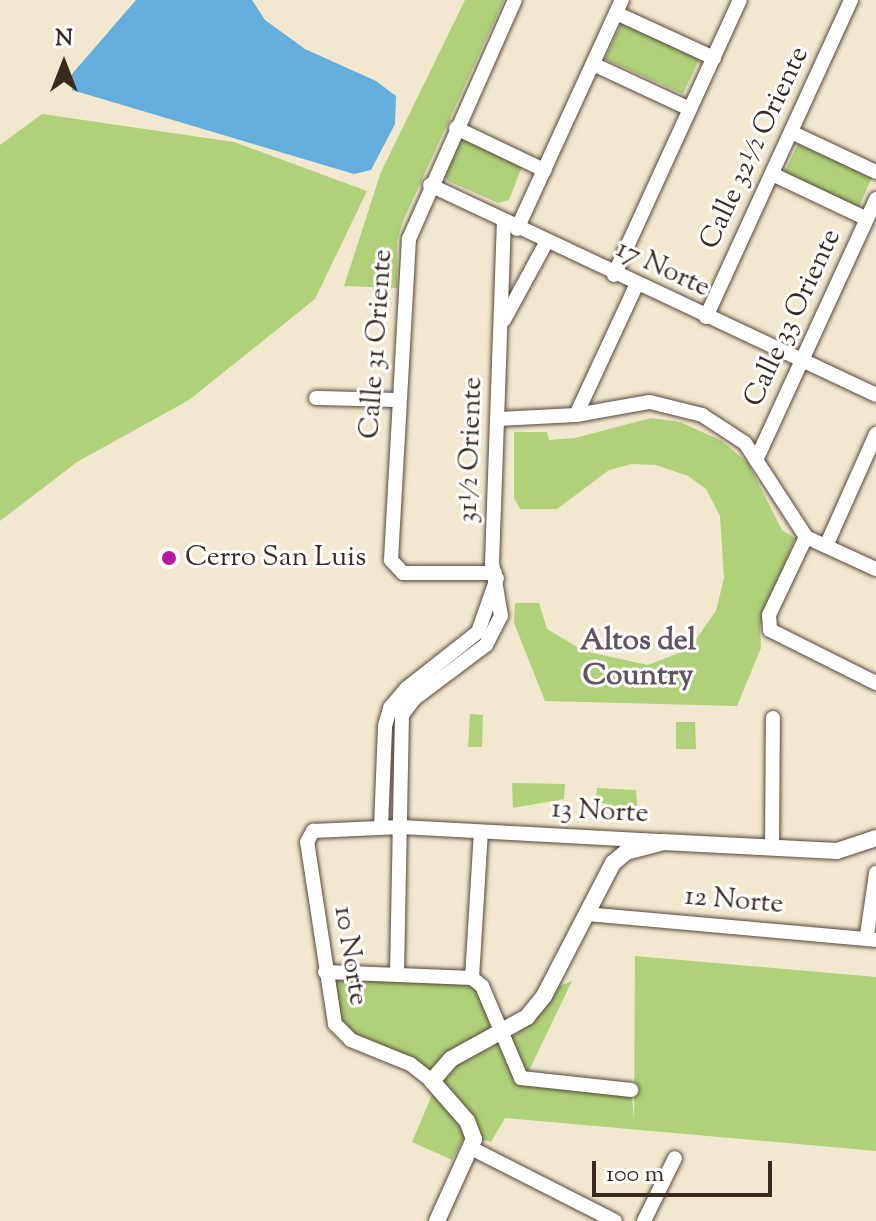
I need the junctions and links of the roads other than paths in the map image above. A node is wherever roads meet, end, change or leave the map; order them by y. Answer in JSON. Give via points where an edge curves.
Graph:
{"nodes":[{"id":1,"x":515,"y":0,"type":"edge"},
{"id":2,"x":740,"y":0,"type":"edge"},
{"id":3,"x":851,"y":0,"type":"edge"},
{"id":4,"x":619,"y":7,"type":"edge"},
{"id":5,"x":714,"y":58,"type":"junction"},
{"id":6,"x":593,"y":64,"type":"junction"},
{"id":7,"x":690,"y":109,"type":"junction"},
{"id":8,"x":456,"y":128,"type":"junction"},
{"id":9,"x":791,"y":132,"type":"junction"},
{"id":10,"x":544,"y":170,"type":"junction"},
{"id":11,"x":876,"y":172,"type":"edge"},
{"id":12,"x":772,"y":174,"type":"junction"},
{"id":13,"x":430,"y":185,"type":"junction"},
{"id":14,"x":876,"y":199,"type":"edge"},
{"id":15,"x":867,"y":219,"type":"junction"},
{"id":16,"x":510,"y":226,"type":"junction"},
{"id":17,"x":546,"y":243,"type":"junction"},
{"id":18,"x":614,"y":275,"type":"junction"},
{"id":19,"x":636,"y":286,"type":"junction"},
{"id":20,"x":706,"y":317,"type":"junction"},
{"id":21,"x":502,"y":324,"type":"junction"},
{"id":22,"x":802,"y":361,"type":"junction"},
{"id":23,"x":876,"y":395,"type":"edge"},
{"id":24,"x":316,"y":398,"type":"dead end"},
{"id":25,"x":399,"y":400,"type":"junction"},
{"id":26,"x":576,"y":415,"type":"junction"},
{"id":27,"x":498,"y":419,"type":"junction"},
{"id":28,"x":876,"y":434,"type":"edge"},
{"id":29,"x":757,"y":458,"type":"junction"},
{"id":30,"x":806,"y":537,"type":"junction"},
{"id":31,"x":826,"y":546,"type":"junction"},
{"id":32,"x":876,"y":569,"type":"edge"},
{"id":33,"x":496,"y":575,"type":"junction"},
{"id":34,"x":876,"y":683,"type":"edge"},
{"id":35,"x":398,"y":708,"type":"junction"},
{"id":36,"x":773,"y":718,"type":"dead end"},
{"id":37,"x":381,"y":827,"type":"junction"},
{"id":38,"x":401,"y":827,"type":"junction"},
{"id":39,"x":313,"y":831,"type":"joint"},
{"id":40,"x":481,"y":832,"type":"junction"},
{"id":41,"x":875,"y":841,"type":"edge"},
{"id":42,"x":663,"y":842,"type":"junction"},
{"id":43,"x":772,"y":848,"type":"junction"},
{"id":44,"x":876,"y":873,"type":"edge"},
{"id":45,"x":586,"y":914,"type":"junction"},
{"id":46,"x":872,"y":937,"type":"edge"},
{"id":47,"x":325,"y":972,"type":"junction"},
{"id":48,"x":397,"y":974,"type":"junction"},
{"id":49,"x":472,"y":978,"type":"junction"},
{"id":50,"x":501,"y":1035,"type":"junction"},
{"id":51,"x":432,"y":1081,"type":"junction"},
{"id":52,"x":631,"y":1090,"type":"dead end"},
{"id":53,"x":473,"y":1149,"type":"junction"},
{"id":54,"x":675,"y":1158,"type":"dead end"},
{"id":55,"x":437,"y":1221,"type":"edge"},
{"id":56,"x":615,"y":1221,"type":"edge"},
{"id":57,"x":644,"y":1221,"type":"edge"}],
"edges":[{"from":1,"to":8,"type":"street","name":"Calle 31 Oriente"},
{"from":2,"to":5,"type":"street"},
{"from":3,"to":9,"type":"street","name":"Calle 32½ Oriente"},
{"from":4,"to":5,"type":"street"},
{"from":4,"to":6,"type":"street"},
{"from":5,"to":7,"type":"street"},
{"from":6,"to":7,"type":"street"},
{"from":6,"to":10,"type":"street"},
{"from":7,"to":18,"type":"street"},
{"from":8,"to":10,"type":"street"},
{"from":8,"to":13,"type":"street","name":"Calle 31 Oriente"},
{"from":9,"to":11,"type":"street"},
{"from":9,"to":12,"type":"street","name":"Calle 32½ Oriente"},
{"from":10,"to":16,"type":"street"},
{"from":12,"to":15,"type":"street"},
{"from":12,"to":20,"type":"street","name":"Calle 32½ Oriente"},
{"from":13,"to":16,"type":"street","name":"17 Norte"},
{"from":13,"to":25,"type":"street","name":"Calle 31 Oriente","via":[[407,255]]},
{"from":14,"to":15,"type":"street","name":"Calle 33 Oriente"},
{"from":15,"to":22,"type":"street","name":"Calle 33 Oriente"},
{"from":16,"to":17,"type":"street","name":"17 Norte"},
{"from":16,"to":21,"type":"street","name":"31½ Oriente"},
{"from":17,"to":18,"type":"street","name":"17 Norte"},
{"from":17,"to":21,"type":"street","name":"31½ Oriente"},
{"from":18,"to":19,"type":"street","name":"17 Norte"},
{"from":19,"to":20,"type":"street","name":"17 Norte"},
{"from":19,"to":26,"type":"street"},
{"from":20,"to":22,"type":"street","name":"17 Norte"},
{"from":21,"to":27,"type":"street","name":"31½ Oriente"},
{"from":22,"to":23,"type":"street","name":"17 Norte"},
{"from":22,"to":29,"type":"street","name":"Calle 33 Oriente"},
{"from":24,"to":25,"type":"street"},
{"from":25,"to":33,"type":"street","name":"Calle 31 Oriente","via":[[394,569]]},
{"from":26,"to":27,"type":"street"},
{"from":26,"to":29,"type":"street","via":[[636,403],[680,407],[737,435]]},
{"from":27,"to":33,"type":"street","name":"31½ Oriente"},
{"from":28,"to":31,"type":"street"},
{"from":29,"to":30,"type":"street"},
{"from":30,"to":31,"type":"street"},
{"from":30,"to":34,"type":"street","via":[[770,612],[769,627],[779,638]]},
{"from":31,"to":32,"type":"street"},
{"from":33,"to":35,"type":"street","name":"31½ Oriente","via":[[501,616],[491,638]]},
{"from":35,"to":37,"type":"street","via":[[385,726]]},
{"from":35,"to":38,"type":"street"},
{"from":36,"to":43,"type":"street"},
{"from":37,"to":38,"type":"street","name":"13 Norte"},
{"from":37,"to":39,"type":"street","name":"13 Norte"},
{"from":38,"to":40,"type":"street","name":"13 Norte"},
{"from":38,"to":48,"type":"street"},
{"from":39,"to":47,"type":"street","name":"10 Norte","via":[[307,842]]},
{"from":40,"to":42,"type":"street","name":"13 Norte"},
{"from":40,"to":49,"type":"street"},
{"from":41,"to":43,"type":"street","name":"13 Norte","via":[[837,851]]},
{"from":42,"to":43,"type":"street","name":"13 Norte"},
{"from":42,"to":45,"type":"street","via":[[626,852],[613,863]]},
{"from":44,"to":46,"type":"street"},
{"from":45,"to":46,"type":"street","name":"12 Norte"},
{"from":45,"to":50,"type":"street","via":[[544,996],[527,1017]]},
{"from":47,"to":48,"type":"street"},
{"from":47,"to":51,"type":"street","name":"10 Norte","via":[[331,1014],[343,1034],[410,1064]]},
{"from":48,"to":49,"type":"street"},
{"from":49,"to":50,"type":"street","via":[[482,986]]},
{"from":50,"to":51,"type":"street","via":[[451,1059]]},
{"from":50,"to":52,"type":"street","via":[[521,1078]]},
{"from":51,"to":53,"type":"street","name":"10 Norte","via":[[471,1126]]},
{"from":53,"to":55,"type":"street"},
{"from":53,"to":56,"type":"street"},
{"from":54,"to":57,"type":"street"}]}
